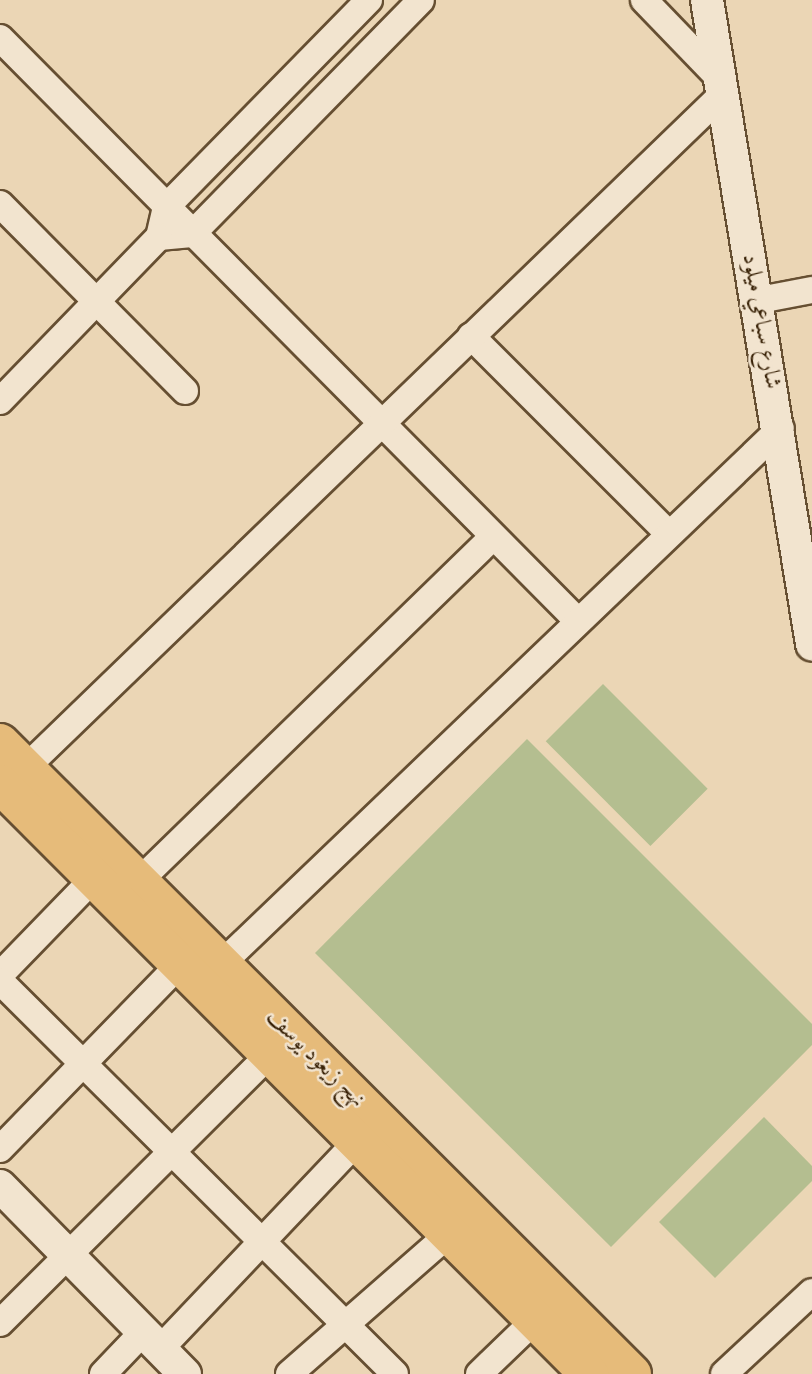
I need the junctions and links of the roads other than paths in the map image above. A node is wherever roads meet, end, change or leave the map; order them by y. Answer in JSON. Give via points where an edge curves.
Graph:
{"nodes":[{"id":1,"x":421,"y":0,"type":"edge"},
{"id":2,"x":644,"y":0,"type":"edge"},
{"id":3,"x":707,"y":0,"type":"edge"},
{"id":4,"x":368,"y":1,"type":"edge"},
{"id":5,"x":393,"y":29,"type":"junction"},
{"id":6,"x":0,"y":38,"type":"edge"},
{"id":7,"x":722,"y":86,"type":"junction"},
{"id":8,"x":0,"y":204,"type":"edge"},
{"id":9,"x":166,"y":207,"type":"junction"},
{"id":10,"x":192,"y":234,"type":"junction"},
{"id":11,"x":159,"y":237,"type":"junction"},
{"id":12,"x":812,"y":290,"type":"edge"},
{"id":13,"x":759,"y":300,"type":"junction"},
{"id":14,"x":95,"y":301,"type":"junction"},
{"id":15,"x":471,"y":336,"type":"junction"},
{"id":16,"x":185,"y":391,"type":"dead end"},
{"id":17,"x":0,"y":401,"type":"edge"},
{"id":18,"x":379,"y":423,"type":"junction"},
{"id":19,"x":781,"y":428,"type":"junction"},
{"id":20,"x":667,"y":532,"type":"junction"},
{"id":21,"x":492,"y":538,"type":"junction"},
{"id":22,"x":578,"y":621,"type":"junction"},
{"id":23,"x":812,"y":644,"type":"edge"},
{"id":24,"x":6,"y":775,"type":"edge"},
{"id":25,"x":92,"y":880,"type":"junction"},
{"id":26,"x":136,"y":883,"type":"junction"},
{"id":27,"x":200,"y":971,"type":"junction"},
{"id":28,"x":0,"y":975,"type":"edge"},
{"id":29,"x":0,"y":981,"type":"edge"},
{"id":30,"x":281,"y":1044,"type":"junction"},
{"id":31,"x":83,"y":1061,"type":"junction"},
{"id":32,"x":368,"y":1131,"type":"junction"},
{"id":33,"x":0,"y":1149,"type":"edge"},
{"id":34,"x":173,"y":1155,"type":"junction"},
{"id":35,"x":0,"y":1186,"type":"edge"},
{"id":36,"x":448,"y":1235,"type":"junction"},
{"id":37,"x":263,"y":1242,"type":"junction"},
{"id":38,"x":67,"y":1255,"type":"junction"},
{"id":39,"x":812,"y":1292,"type":"edge"},
{"id":40,"x":535,"y":1320,"type":"junction"},
{"id":41,"x":345,"y":1322,"type":"junction"},
{"id":42,"x":0,"y":1324,"type":"edge"},
{"id":43,"x":152,"y":1340,"type":"junction"},
{"id":44,"x":103,"y":1374,"type":"edge"},
{"id":45,"x":185,"y":1374,"type":"edge"},
{"id":46,"x":289,"y":1374,"type":"edge"},
{"id":47,"x":395,"y":1374,"type":"edge"},
{"id":48,"x":479,"y":1374,"type":"edge"},
{"id":49,"x":589,"y":1374,"type":"edge"},
{"id":50,"x":632,"y":1374,"type":"edge"},
{"id":51,"x":724,"y":1374,"type":"edge"}],
"edges":[{"from":1,"to":5,"type":"street"},
{"from":2,"to":7,"type":"street"},
{"from":3,"to":7,"type":"street","name":"شارع سباعي ميلود"},
{"from":4,"to":5,"type":"street"},
{"from":4,"to":9,"type":"street"},
{"from":5,"to":10,"type":"street"},
{"from":6,"to":9,"type":"street"},
{"from":7,"to":13,"type":"street","name":"شارع سباعي ميلود"},
{"from":7,"to":15,"type":"street"},
{"from":8,"to":14,"type":"street"},
{"from":9,"to":10,"type":"street"},
{"from":9,"to":11,"type":"street"},
{"from":10,"to":11,"type":"street"},
{"from":10,"to":18,"type":"street"},
{"from":11,"to":14,"type":"street"},
{"from":12,"to":13,"type":"street"},
{"from":13,"to":19,"type":"street","name":"شارع سباعي ميلود"},
{"from":14,"to":16,"type":"street"},
{"from":14,"to":17,"type":"street"},
{"from":15,"to":18,"type":"street"},
{"from":15,"to":20,"type":"street"},
{"from":18,"to":21,"type":"street"},
{"from":18,"to":24,"type":"street"},
{"from":19,"to":20,"type":"street"},
{"from":19,"to":23,"type":"street","name":"شارع سباعي ميلود"},
{"from":20,"to":22,"type":"street"},
{"from":21,"to":22,"type":"street"},
{"from":21,"to":26,"type":"street"},
{"from":22,"to":27,"type":"street"},
{"from":24,"to":25,"type":"main road","name":"نهج زيغود يوسف"},
{"from":24,"to":26,"type":"main road","name":"نهج زيغود يوسف"},
{"from":25,"to":27,"type":"main road","name":"نهج زيغود يوسف"},
{"from":25,"to":28,"type":"street"},
{"from":26,"to":27,"type":"main road","name":"نهج زيغود يوسف"},
{"from":27,"to":30,"type":"main road","name":"نهج زيغود يوسف"},
{"from":27,"to":31,"type":"street"},
{"from":29,"to":31,"type":"street"},
{"from":30,"to":32,"type":"main road","name":"نهج زيغود يوسف"},
{"from":30,"to":34,"type":"street"},
{"from":31,"to":33,"type":"street"},
{"from":31,"to":34,"type":"street"},
{"from":32,"to":36,"type":"main road","name":"نهج زيغود يوسف"},
{"from":32,"to":37,"type":"street"},
{"from":32,"to":50,"type":"main road","name":"نهج زيغود يوسف"},
{"from":34,"to":37,"type":"street"},
{"from":34,"to":38,"type":"street"},
{"from":35,"to":38,"type":"street"},
{"from":36,"to":40,"type":"main road","name":"نهج زيغود يوسف"},
{"from":36,"to":41,"type":"street"},
{"from":37,"to":41,"type":"street"},
{"from":37,"to":43,"type":"street"},
{"from":38,"to":42,"type":"street"},
{"from":38,"to":43,"type":"street"},
{"from":39,"to":51,"type":"street"},
{"from":40,"to":48,"type":"street"},
{"from":40,"to":49,"type":"main road","name":"نهج زيغود يوسف"},
{"from":41,"to":46,"type":"street"},
{"from":41,"to":47,"type":"street"},
{"from":43,"to":44,"type":"street"},
{"from":43,"to":45,"type":"street"}]}
